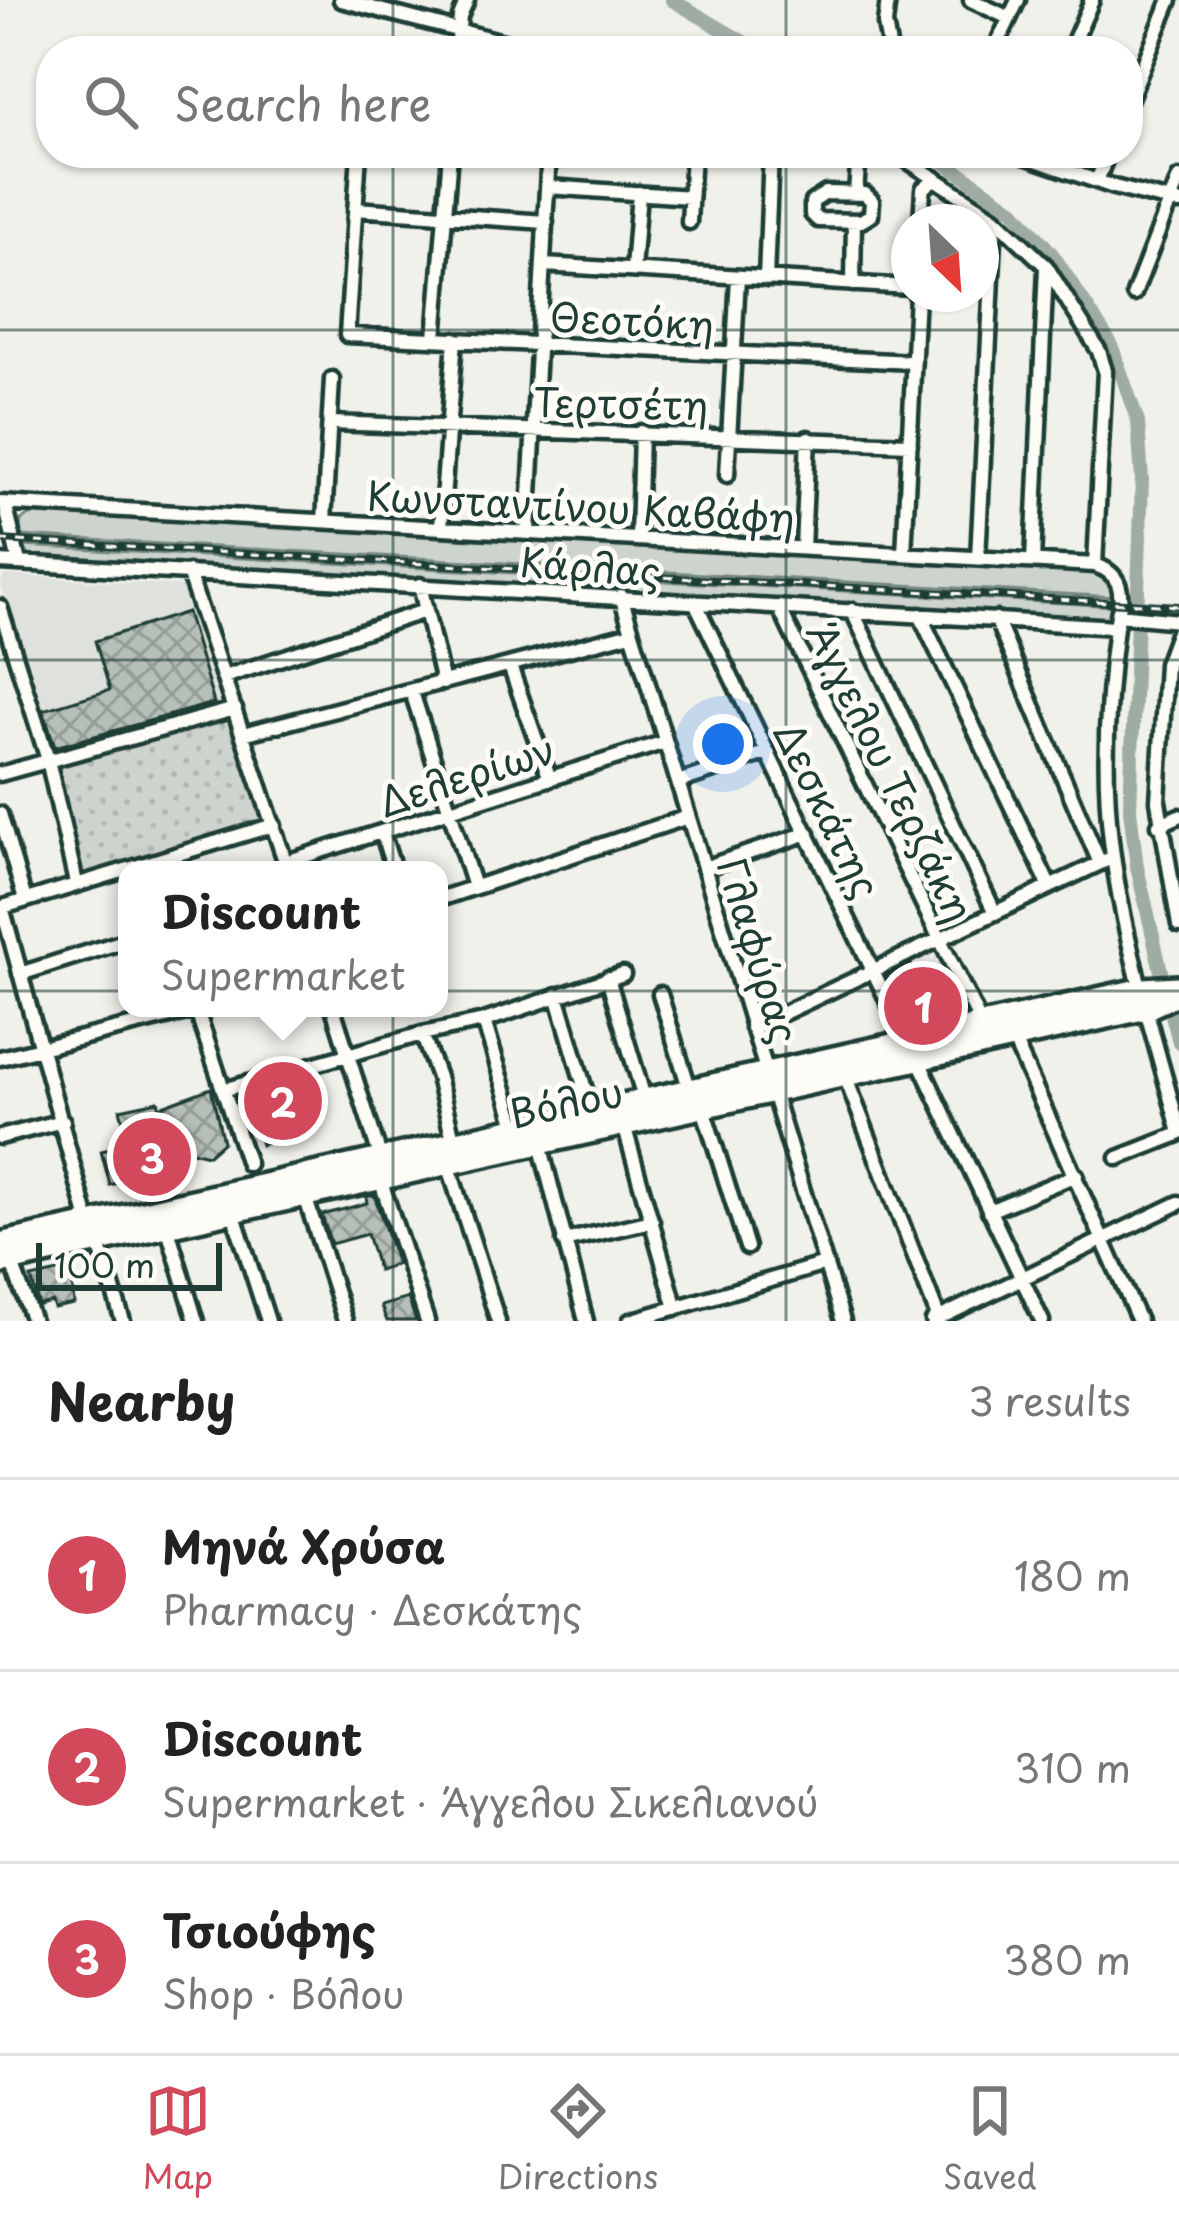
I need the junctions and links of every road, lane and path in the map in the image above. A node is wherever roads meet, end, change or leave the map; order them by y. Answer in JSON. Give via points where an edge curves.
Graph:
{"nodes":[{"id":1,"x":341,"y":0,"type":"edge"},
{"id":2,"x":467,"y":0,"type":"edge"},
{"id":3,"x":888,"y":0,"type":"edge"},
{"id":4,"x":971,"y":0,"type":"edge"},
{"id":5,"x":1018,"y":0,"type":"edge"},
{"id":6,"x":1092,"y":0,"type":"edge"},
{"id":7,"x":1171,"y":0,"type":"edge"},
{"id":8,"x":359,"y":3,"type":"edge"},
{"id":9,"x":1009,"y":18,"type":"junction"},
{"id":10,"x":458,"y":30,"type":"junction"},
{"id":11,"x":458,"y":36,"type":"edge"},
{"id":12,"x":481,"y":36,"type":"edge"},
{"id":13,"x":887,"y":36,"type":"edge"},
{"id":14,"x":1001,"y":36,"type":"edge"},
{"id":15,"x":1076,"y":36,"type":"edge"},
{"id":16,"x":1143,"y":67,"type":"edge"},
{"id":17,"x":357,"y":168,"type":"edge"},
{"id":18,"x":449,"y":168,"type":"edge"},
{"id":19,"x":549,"y":168,"type":"edge"},
{"id":20,"x":692,"y":168,"type":"edge"},
{"id":21,"x":770,"y":168,"type":"edge"},
{"id":22,"x":858,"y":168,"type":"edge"},
{"id":23,"x":919,"y":168,"type":"edge"},
{"id":24,"x":1061,"y":168,"type":"edge"},
{"id":25,"x":1102,"y":168,"type":"edge"},
{"id":26,"x":935,"y":178,"type":"junction"},
{"id":27,"x":1179,"y":178,"type":"edge"},
{"id":28,"x":1097,"y":181,"type":"junction"},
{"id":29,"x":548,"y":187,"type":"junction"},
{"id":30,"x":639,"y":193,"type":"junction"},
{"id":31,"x":856,"y":193,"type":"junction"},
{"id":32,"x":690,"y":197,"type":"junction"},
{"id":33,"x":1174,"y":202,"type":"edge"},
{"id":34,"x":922,"y":204,"type":"edge"},
{"id":35,"x":974,"y":204,"type":"edge"},
{"id":36,"x":355,"y":209,"type":"junction"},
{"id":37,"x":445,"y":215,"type":"junction"},
{"id":38,"x":854,"y":221,"type":"junction"},
{"id":39,"x":546,"y":222,"type":"junction"},
{"id":40,"x":688,"y":222,"type":"dead end"},
{"id":41,"x":999,"y":222,"type":"edge"},
{"id":42,"x":544,"y":265,"type":"junction"},
{"id":43,"x":1046,"y":266,"type":"junction"},
{"id":44,"x":634,"y":270,"type":"junction"},
{"id":45,"x":738,"y":277,"type":"junction"},
{"id":46,"x":766,"y":279,"type":"junction"},
{"id":47,"x":853,"y":284,"type":"junction"},
{"id":48,"x":891,"y":286,"type":"edge"},
{"id":49,"x":1135,"y":294,"type":"dead end"},
{"id":50,"x":916,"y":312,"type":"edge"},
{"id":51,"x":984,"y":312,"type":"edge"},
{"id":52,"x":435,"y":338,"type":"junction"},
{"id":53,"x":455,"y":339,"type":"junction"},
{"id":54,"x":539,"y":344,"type":"junction"},
{"id":55,"x":734,"y":354,"type":"junction"},
{"id":56,"x":914,"y":362,"type":"junction"},
{"id":57,"x":332,"y":379,"type":"dead end"},
{"id":58,"x":330,"y":423,"type":"junction"},
{"id":59,"x":447,"y":427,"type":"junction"},
{"id":60,"x":534,"y":430,"type":"junction"},
{"id":61,"x":641,"y":432,"type":"junction"},
{"id":62,"x":730,"y":435,"type":"junction"},
{"id":63,"x":808,"y":438,"type":"junction"},
{"id":64,"x":910,"y":444,"type":"junction"},
{"id":65,"x":728,"y":475,"type":"dead end"},
{"id":66,"x":3,"y":504,"type":"edge"},
{"id":67,"x":324,"y":520,"type":"junction"},
{"id":68,"x":441,"y":527,"type":"junction"},
{"id":69,"x":528,"y":531,"type":"junction"},
{"id":70,"x":638,"y":538,"type":"junction"},
{"id":71,"x":803,"y":548,"type":"junction"},
{"id":72,"x":904,"y":554,"type":"junction"},
{"id":73,"x":978,"y":558,"type":"junction"},
{"id":74,"x":1034,"y":561,"type":"junction"},
{"id":75,"x":0,"y":562,"type":"edge"},
{"id":76,"x":19,"y":562,"type":"junction"},
{"id":77,"x":1095,"y":565,"type":"junction"},
{"id":78,"x":188,"y":572,"type":"junction"},
{"id":79,"x":420,"y":585,"type":"junction"},
{"id":80,"x":621,"y":596,"type":"junction"},
{"id":81,"x":695,"y":602,"type":"junction"},
{"id":82,"x":779,"y":607,"type":"junction"},
{"id":83,"x":0,"y":608,"type":"edge"},
{"id":84,"x":852,"y":610,"type":"junction"},
{"id":85,"x":424,"y":611,"type":"junction"},
{"id":86,"x":920,"y":616,"type":"junction"},
{"id":87,"x":1120,"y":619,"type":"junction"},
{"id":88,"x":996,"y":620,"type":"junction"},
{"id":89,"x":1176,"y":626,"type":"edge"},
{"id":90,"x":631,"y":633,"type":"junction"},
{"id":91,"x":16,"y":656,"type":"junction"},
{"id":92,"x":0,"y":660,"type":"edge"},
{"id":93,"x":510,"y":666,"type":"junction"},
{"id":94,"x":224,"y":677,"type":"junction"},
{"id":95,"x":443,"y":683,"type":"junction"},
{"id":96,"x":412,"y":692,"type":"junction"},
{"id":97,"x":235,"y":709,"type":"junction"},
{"id":98,"x":243,"y":734,"type":"junction"},
{"id":99,"x":665,"y":742,"type":"junction"},
{"id":100,"x":769,"y":752,"type":"junction"},
{"id":101,"x":48,"y":760,"type":"junction"},
{"id":102,"x":0,"y":774,"type":"edge"},
{"id":103,"x":550,"y":779,"type":"junction"},
{"id":104,"x":678,"y":782,"type":"junction"},
{"id":105,"x":450,"y":810,"type":"junction"},
{"id":106,"x":0,"y":814,"type":"edge"},
{"id":107,"x":1179,"y":816,"type":"edge"},
{"id":108,"x":688,"y":817,"type":"junction"},
{"id":109,"x":274,"y":825,"type":"junction"},
{"id":110,"x":1159,"y":825,"type":"junction"},
{"id":111,"x":382,"y":832,"type":"junction"},
{"id":112,"x":808,"y":833,"type":"junction"},
{"id":113,"x":1106,"y":859,"type":"junction"},
{"id":114,"x":170,"y":861,"type":"edge"},
{"id":115,"x":285,"y":861,"type":"edge"},
{"id":116,"x":301,"y":861,"type":"edge"},
{"id":117,"x":388,"y":861,"type":"edge"},
{"id":118,"x":704,"y":868,"type":"junction"},
{"id":119,"x":118,"y":874,"type":"edge"},
{"id":120,"x":76,"y":884,"type":"junction"},
{"id":121,"x":1049,"y":885,"type":"junction"},
{"id":122,"x":475,"y":887,"type":"junction"},
{"id":123,"x":448,"y":896,"type":"edge"},
{"id":124,"x":26,"y":900,"type":"junction"},
{"id":125,"x":1,"y":908,"type":"edge"},
{"id":126,"x":994,"y":913,"type":"junction"},
{"id":127,"x":1179,"y":926,"type":"edge"},
{"id":128,"x":940,"y":940,"type":"junction"},
{"id":129,"x":118,"y":943,"type":"edge"},
{"id":130,"x":874,"y":971,"type":"junction"},
{"id":131,"x":20,"y":974,"type":"junction"},
{"id":132,"x":623,"y":974,"type":"dead end"},
{"id":133,"x":608,"y":978,"type":"junction"},
{"id":134,"x":1179,"y":990,"type":"edge"},
{"id":135,"x":660,"y":994,"type":"dead end"},
{"id":136,"x":557,"y":995,"type":"junction"},
{"id":137,"x":1145,"y":998,"type":"junction"},
{"id":138,"x":166,"y":1017,"type":"edge"},
{"id":139,"x":201,"y":1017,"type":"edge"},
{"id":140,"x":336,"y":1017,"type":"edge"},
{"id":141,"x":484,"y":1021,"type":"junction"},
{"id":142,"x":982,"y":1026,"type":"junction"},
{"id":143,"x":752,"y":1028,"type":"junction"},
{"id":144,"x":422,"y":1034,"type":"junction"},
{"id":145,"x":1013,"y":1038,"type":"junction"},
{"id":146,"x":43,"y":1047,"type":"junction"},
{"id":147,"x":912,"y":1051,"type":"junction"},
{"id":148,"x":348,"y":1055,"type":"junction"},
{"id":149,"x":0,"y":1058,"type":"edge"},
{"id":150,"x":845,"y":1076,"type":"junction"},
{"id":151,"x":769,"y":1083,"type":"junction"},
{"id":152,"x":223,"y":1090,"type":"junction"},
{"id":153,"x":696,"y":1100,"type":"junction"},
{"id":154,"x":645,"y":1101,"type":"junction"},
{"id":155,"x":592,"y":1113,"type":"junction"},
{"id":156,"x":63,"y":1121,"type":"junction"},
{"id":157,"x":624,"y":1125,"type":"junction"},
{"id":158,"x":518,"y":1129,"type":"junction"},
{"id":159,"x":1179,"y":1132,"type":"edge"},
{"id":160,"x":0,"y":1137,"type":"edge"},
{"id":161,"x":540,"y":1144,"type":"junction"},
{"id":162,"x":451,"y":1154,"type":"junction"},
{"id":163,"x":1118,"y":1158,"type":"dead end"},
{"id":164,"x":248,"y":1164,"type":"dead end"},
{"id":165,"x":381,"y":1169,"type":"junction"},
{"id":166,"x":1076,"y":1175,"type":"junction"},
{"id":167,"x":305,"y":1196,"type":"junction"},
{"id":168,"x":1179,"y":1203,"type":"edge"},
{"id":169,"x":989,"y":1211,"type":"junction"},
{"id":170,"x":233,"y":1212,"type":"junction"},
{"id":171,"x":652,"y":1221,"type":"junction"},
{"id":172,"x":167,"y":1226,"type":"junction"},
{"id":173,"x":93,"y":1233,"type":"junction"},
{"id":174,"x":1103,"y":1238,"type":"junction"},
{"id":175,"x":564,"y":1241,"type":"junction"},
{"id":176,"x":747,"y":1246,"type":"dead end"},
{"id":177,"x":4,"y":1252,"type":"edge"},
{"id":178,"x":825,"y":1264,"type":"junction"},
{"id":179,"x":1021,"y":1277,"type":"junction"},
{"id":180,"x":676,"y":1309,"type":"junction"},
{"id":181,"x":936,"y":1320,"type":"edge"},
{"id":182,"x":33,"y":1321,"type":"edge"},
{"id":183,"x":123,"y":1321,"type":"edge"},
{"id":184,"x":196,"y":1321,"type":"edge"},
{"id":185,"x":268,"y":1321,"type":"edge"},
{"id":186,"x":345,"y":1321,"type":"edge"},
{"id":187,"x":427,"y":1321,"type":"edge"},
{"id":188,"x":498,"y":1321,"type":"edge"},
{"id":189,"x":586,"y":1321,"type":"edge"},
{"id":190,"x":630,"y":1321,"type":"edge"},
{"id":191,"x":843,"y":1321,"type":"edge"},
{"id":192,"x":1042,"y":1321,"type":"edge"},
{"id":193,"x":1139,"y":1321,"type":"edge"}],
"edges":[{"from":1,"to":8,"type":"street"},
{"from":2,"to":10,"type":"street"},
{"from":3,"to":13,"type":"street"},
{"from":4,"to":9,"type":"street"},
{"from":5,"to":9,"type":"street"},
{"from":6,"to":15,"type":"street"},
{"from":7,"to":16,"type":"street"},
{"from":8,"to":10,"type":"street"},
{"from":9,"to":14,"type":"street"},
{"from":10,"to":11,"type":"street"},
{"from":10,"to":12,"type":"street"},
{"from":17,"to":36,"type":"street"},
{"from":18,"to":37,"type":"street"},
{"from":19,"to":29,"type":"street"},
{"from":20,"to":32,"type":"street"},
{"from":21,"to":46,"type":"street"},
{"from":22,"to":31,"type":"street"},
{"from":23,"to":26,"type":"street"},
{"from":24,"to":28,"type":"street"},
{"from":25,"to":28,"type":"street"},
{"from":26,"to":34,"type":"street"},
{"from":26,"to":35,"type":"street"},
{"from":27,"to":33,"type":"street"},
{"from":28,"to":33,"type":"street"},
{"from":29,"to":30,"type":"street"},
{"from":29,"to":39,"type":"street"},
{"from":30,"to":32,"type":"street"},
{"from":30,"to":44,"type":"street"},
{"from":31,"to":38,"type":"street","via":[[869,197],[873,210]]},
{"from":31,"to":38,"type":"street","via":[[821,193],[811,206],[818,220]]},
{"from":32,"to":40,"type":"street"},
{"from":33,"to":49,"type":"street"},
{"from":36,"to":37,"type":"street"},
{"from":36,"to":52,"type":"street","name":"Θεοτόκη","via":[[347,335]]},
{"from":37,"to":39,"type":"street"},
{"from":37,"to":52,"type":"street"},
{"from":38,"to":47,"type":"street"},
{"from":39,"to":42,"type":"street"},
{"from":41,"to":43,"type":"street"},
{"from":42,"to":44,"type":"street"},
{"from":42,"to":54,"type":"street"},
{"from":43,"to":74,"type":"street"},
{"from":43,"to":77,"type":"street","via":[[1104,364]]},
{"from":44,"to":45,"type":"street"},
{"from":45,"to":46,"type":"street"},
{"from":45,"to":55,"type":"street"},
{"from":46,"to":47,"type":"street"},
{"from":47,"to":48,"type":"street"},
{"from":50,"to":56,"type":"street"},
{"from":51,"to":73,"type":"street"},
{"from":52,"to":53,"type":"street","name":"Θεοτόκη"},
{"from":53,"to":54,"type":"street","name":"Θεοτόκη"},
{"from":53,"to":59,"type":"street"},
{"from":54,"to":55,"type":"street","name":"Θεοτόκη"},
{"from":54,"to":60,"type":"street"},
{"from":55,"to":56,"type":"street","name":"Θεοτόκη"},
{"from":55,"to":62,"type":"street"},
{"from":56,"to":64,"type":"street"},
{"from":57,"to":58,"type":"street"},
{"from":58,"to":59,"type":"street","name":"Τερτσέτη"},
{"from":58,"to":67,"type":"street"},
{"from":59,"to":60,"type":"street","name":"Τερτσέτη"},
{"from":59,"to":68,"type":"street"},
{"from":60,"to":61,"type":"street","name":"Τερτσέτη"},
{"from":60,"to":69,"type":"street"},
{"from":61,"to":62,"type":"street","name":"Τερτσέτη"},
{"from":61,"to":70,"type":"street"},
{"from":62,"to":63,"type":"street","name":"Τερτσέτη"},
{"from":62,"to":65,"type":"street"},
{"from":63,"to":64,"type":"street","name":"Τερτσέτη"},
{"from":63,"to":71,"type":"street"},
{"from":64,"to":72,"type":"street"},
{"from":66,"to":67,"type":"street","name":"Κωνσταντίνου Καβάφη"},
{"from":66,"to":76,"type":"street"},
{"from":67,"to":68,"type":"street","name":"Κωνσταντίνου Καβάφη"},
{"from":68,"to":69,"type":"street","name":"Κωνσταντίνου Καβάφη"},
{"from":69,"to":70,"type":"street","name":"Κωνσταντίνου Καβάφη"},
{"from":70,"to":71,"type":"street","name":"Κωνσταντίνου Καβάφη"},
{"from":71,"to":72,"type":"street","name":"Κωνσταντίνου Καβάφη"},
{"from":72,"to":73,"type":"street","name":"Κωνσταντίνου Καβάφη"},
{"from":73,"to":74,"type":"street","name":"Κωνσταντίνου Καβάφη"},
{"from":74,"to":77,"type":"street","name":"Κωνσταντίνου Καβάφη"},
{"from":75,"to":76,"type":"street","name":"Κάρλας"},
{"from":76,"to":78,"type":"street","name":"Κάρλας"},
{"from":77,"to":87,"type":"street","via":[[1119,583]]},
{"from":78,"to":79,"type":"street","name":"Κάρλας"},
{"from":78,"to":94,"type":"street"},
{"from":79,"to":80,"type":"street","name":"Κάρλας"},
{"from":79,"to":85,"type":"street"},
{"from":80,"to":81,"type":"street","name":"Κάρλας"},
{"from":80,"to":90,"type":"street","name":"Γλαφύρας"},
{"from":81,"to":82,"type":"street","name":"Κάρλας"},
{"from":81,"to":100,"type":"street","name":"Δεσκάτης"},
{"from":82,"to":84,"type":"street","name":"Κάρλας"},
{"from":82,"to":128,"type":"street","name":"Άγγελου Τερζάκη"},
{"from":83,"to":91,"type":"street"},
{"from":84,"to":86,"type":"street","name":"Κάρλας"},
{"from":84,"to":126,"type":"street"},
{"from":85,"to":94,"type":"street"},
{"from":85,"to":95,"type":"street"},
{"from":86,"to":88,"type":"street","name":"Κάρλας"},
{"from":86,"to":121,"type":"street"},
{"from":87,"to":88,"type":"street","name":"Κάρλας"},
{"from":87,"to":89,"type":"street","name":"Κάρλας"},
{"from":87,"to":113,"type":"street"},
{"from":88,"to":113,"type":"street"},
{"from":89,"to":110,"type":"street","via":[[1159,743]]},
{"from":90,"to":93,"type":"street"},
{"from":90,"to":99,"type":"street","name":"Γλαφύρας"},
{"from":91,"to":92,"type":"street"},
{"from":91,"to":101,"type":"street"},
{"from":93,"to":95,"type":"street"},
{"from":93,"to":103,"type":"street"},
{"from":94,"to":97,"type":"street"},
{"from":95,"to":96,"type":"street"},
{"from":96,"to":98,"type":"street"},
{"from":96,"to":105,"type":"street"},
{"from":97,"to":98,"type":"street"},
{"from":97,"to":101,"type":"street"},
{"from":98,"to":109,"type":"street"},
{"from":99,"to":103,"type":"street","name":"Δελερίων"},
{"from":99,"to":104,"type":"street","name":"Γλαφύρας"},
{"from":100,"to":104,"type":"street"},
{"from":100,"to":112,"type":"street","name":"Δεσκάτης"},
{"from":101,"to":102,"type":"street"},
{"from":101,"to":120,"type":"street"},
{"from":103,"to":105,"type":"street","name":"Δελερίων"},
{"from":104,"to":108,"type":"street","name":"Γλαφύρας"},
{"from":105,"to":111,"type":"street","name":"Δελερίων"},
{"from":105,"to":122,"type":"street"},
{"from":106,"to":124,"type":"street"},
{"from":107,"to":110,"type":"street"},
{"from":108,"to":118,"type":"street","name":"Γλαφύρας"},
{"from":108,"to":122,"type":"street"},
{"from":109,"to":114,"type":"street"},
{"from":109,"to":115,"type":"street"},
{"from":110,"to":127,"type":"street"},
{"from":111,"to":116,"type":"street","name":"Δελερίων"},
{"from":111,"to":117,"type":"street"},
{"from":112,"to":118,"type":"street"},
{"from":112,"to":130,"type":"street","name":"Δεσκάτης"},
{"from":113,"to":121,"type":"street"},
{"from":113,"to":137,"type":"street"},
{"from":118,"to":143,"type":"street","name":"Γλαφύρας"},
{"from":119,"to":120,"type":"street"},
{"from":120,"to":124,"type":"street"},
{"from":121,"to":126,"type":"street"},
{"from":122,"to":123,"type":"street"},
{"from":124,"to":125,"type":"street"},
{"from":125,"to":131,"type":"street"},
{"from":126,"to":128,"type":"street"},
{"from":128,"to":130,"type":"street"},
{"from":128,"to":142,"type":"street","name":"Άγγελου Τερζάκη"},
{"from":129,"to":131,"type":"street"},
{"from":130,"to":143,"type":"street"},
{"from":130,"to":147,"type":"street","name":"Δεσκάτης"},
{"from":131,"to":146,"type":"street"},
{"from":132,"to":133,"type":"street"},
{"from":133,"to":136,"type":"street"},
{"from":133,"to":154,"type":"street"},
{"from":134,"to":137,"type":"main road"},
{"from":135,"to":153,"type":"street"},
{"from":136,"to":141,"type":"street"},
{"from":136,"to":155,"type":"street"},
{"from":137,"to":142,"type":"main road","name":"Βόλου"},
{"from":137,"to":145,"type":"main road","name":"Βόλου"},
{"from":137,"to":159,"type":"street"},
{"from":138,"to":146,"type":"street"},
{"from":139,"to":152,"type":"street"},
{"from":140,"to":148,"type":"street"},
{"from":141,"to":144,"type":"street"},
{"from":141,"to":158,"type":"street"},
{"from":142,"to":147,"type":"main road","name":"Βόλου"},
{"from":143,"to":151,"type":"street","name":"Γλαφύρας"},
{"from":144,"to":148,"type":"street"},
{"from":144,"to":162,"type":"street"},
{"from":145,"to":147,"type":"main road","name":"Βόλου"},
{"from":145,"to":166,"type":"street"},
{"from":146,"to":149,"type":"street"},
{"from":146,"to":156,"type":"street"},
{"from":147,"to":150,"type":"main road","name":"Βόλου"},
{"from":147,"to":151,"type":"main road","name":"Βόλου"},
{"from":147,"to":169,"type":"street","name":"Δεσκάτης"},
{"from":148,"to":152,"type":"street"},
{"from":148,"to":165,"type":"street"},
{"from":150,"to":151,"type":"main road","name":"Βόλου"},
{"from":150,"to":181,"type":"street"},
{"from":151,"to":153,"type":"main road","name":"Βόλου"},
{"from":151,"to":178,"type":"street","name":"Γλαφύρας"},
{"from":152,"to":164,"type":"street"},
{"from":153,"to":154,"type":"main road","name":"Βόλου"},
{"from":153,"to":157,"type":"main road","name":"Βόλου"},
{"from":153,"to":176,"type":"street"},
{"from":154,"to":155,"type":"main road","name":"Βόλου"},
{"from":155,"to":158,"type":"main road","name":"Βόλου"},
{"from":156,"to":160,"type":"street"},
{"from":156,"to":173,"type":"street"},
{"from":157,"to":161,"type":"main road","name":"Βόλου"},
{"from":157,"to":171,"type":"street"},
{"from":158,"to":162,"type":"main road","name":"Βόλου"},
{"from":159,"to":163,"type":"street"},
{"from":161,"to":162,"type":"main road","name":"Βόλου"},
{"from":161,"to":175,"type":"street"},
{"from":162,"to":165,"type":"main road","name":"Βόλου"},
{"from":162,"to":188,"type":"street"},
{"from":165,"to":167,"type":"main road","name":"Βόλου"},
{"from":165,"to":173,"type":"main road","name":"Βόλου"},
{"from":165,"to":187,"type":"street"},
{"from":166,"to":169,"type":"street"},
{"from":166,"to":174,"type":"street"},
{"from":167,"to":170,"type":"main road","name":"Βόλου"},
{"from":167,"to":186,"type":"street"},
{"from":168,"to":174,"type":"street"},
{"from":169,"to":179,"type":"street","name":"Δεσκάτης"},
{"from":170,"to":172,"type":"main road","name":"Βόλου"},
{"from":170,"to":185,"type":"street"},
{"from":171,"to":175,"type":"street"},
{"from":171,"to":180,"type":"street"},
{"from":172,"to":173,"type":"main road","name":"Βόλου"},
{"from":172,"to":184,"type":"street"},
{"from":173,"to":177,"type":"main road","name":"Βόλου"},
{"from":173,"to":183,"type":"street"},
{"from":174,"to":179,"type":"street"},
{"from":174,"to":193,"type":"street"},
{"from":175,"to":189,"type":"street"},
{"from":177,"to":182,"type":"street"},
{"from":178,"to":180,"type":"street"},
{"from":178,"to":191,"type":"street","name":"Γλαφύρας"},
{"from":179,"to":181,"type":"street"},
{"from":179,"to":192,"type":"street","name":"Δεσκάτης"},
{"from":180,"to":190,"type":"street"}]}
